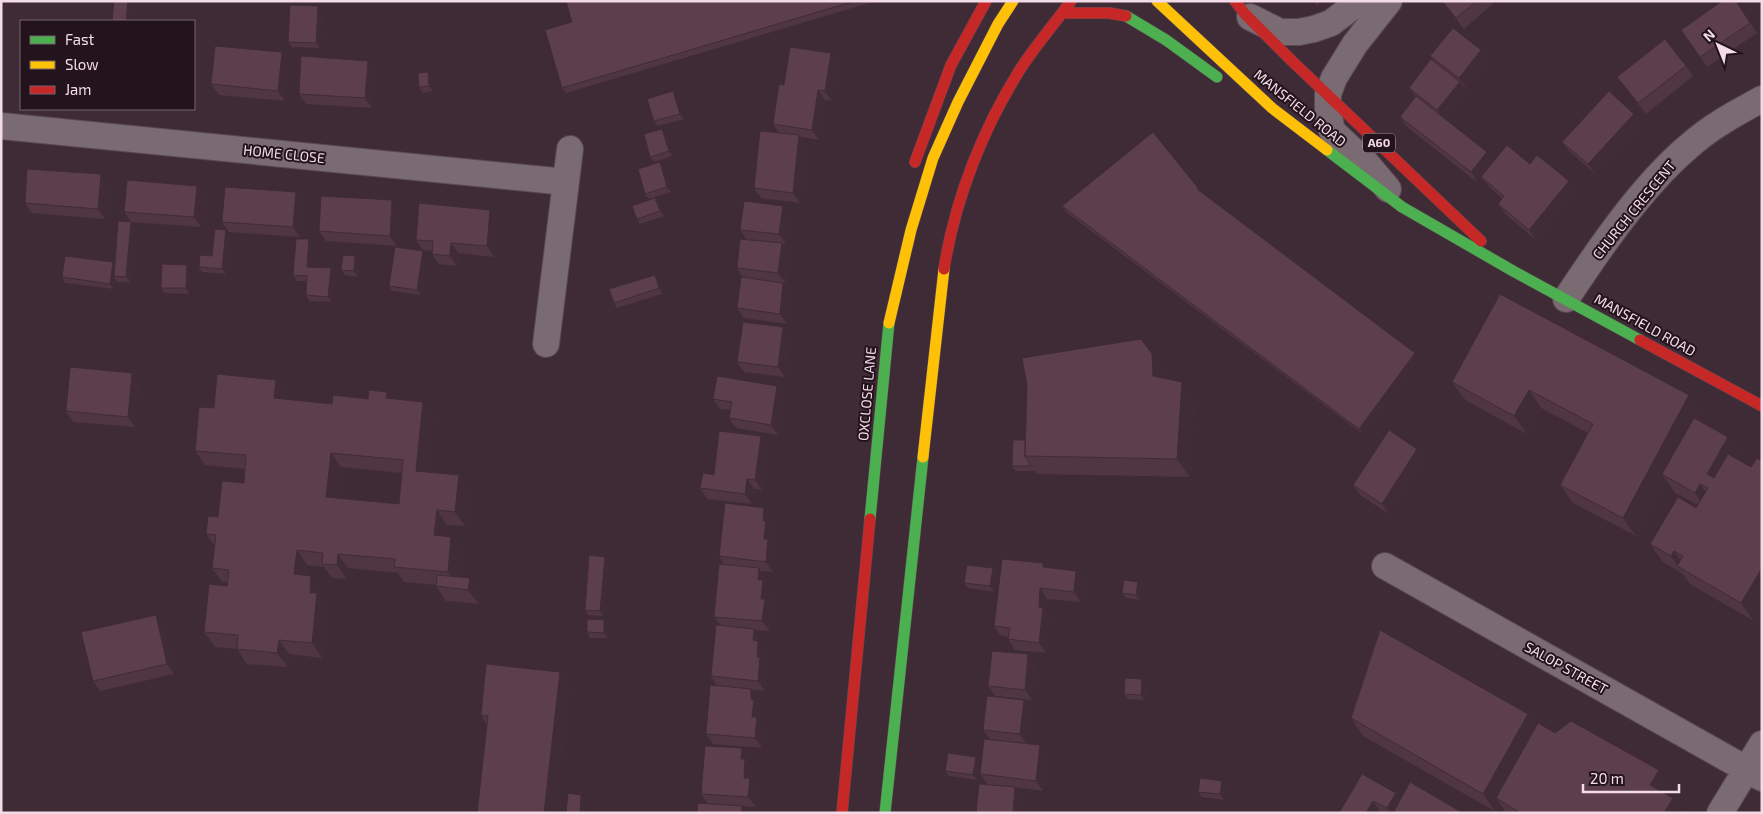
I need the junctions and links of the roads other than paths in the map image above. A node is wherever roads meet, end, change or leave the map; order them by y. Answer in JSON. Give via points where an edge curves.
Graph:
{"nodes":[{"id":1,"x":986,"y":1,"type":"edge"},
{"id":2,"x":1013,"y":1,"type":"edge"},
{"id":3,"x":1071,"y":1,"type":"edge"},
{"id":4,"x":1157,"y":1,"type":"edge"},
{"id":5,"x":1360,"y":1,"type":"edge"},
{"id":6,"x":1389,"y":1,"type":"edge"},
{"id":7,"x":1240,"y":8,"type":"edge"},
{"id":8,"x":1062,"y":13,"type":"junction"},
{"id":9,"x":1328,"y":94,"type":"junction"},
{"id":10,"x":1762,"y":99,"type":"edge"},
{"id":11,"x":1272,"y":108,"type":"junction"},
{"id":12,"x":1,"y":126,"type":"edge"},
{"id":13,"x":570,"y":149,"type":"dead end"},
{"id":14,"x":911,"y":176,"type":"dead end"},
{"id":15,"x":566,"y":182,"type":"junction"},
{"id":16,"x":1402,"y":207,"type":"junction"},
{"id":17,"x":895,"y":251,"type":"dead end"},
{"id":18,"x":1513,"y":271,"type":"junction"},
{"id":19,"x":1566,"y":299,"type":"junction"},
{"id":20,"x":890,"y":320,"type":"junction"},
{"id":21,"x":546,"y":344,"type":"dead end"},
{"id":22,"x":1762,"y":406,"type":"edge"},
{"id":23,"x":1385,"y":566,"type":"dead end"},
{"id":24,"x":1762,"y":744,"type":"edge"},
{"id":25,"x":1754,"y":774,"type":"edge"},
{"id":26,"x":842,"y":813,"type":"edge"},
{"id":27,"x":885,"y":813,"type":"edge"},
{"id":28,"x":1720,"y":813,"type":"edge"}],
"edges":[{"from":1,"to":14,"type":"main road","via":[[951,65],[924,132]]},
{"from":2,"to":20,"type":"main road","name":"OXCLOSE LANE","via":[[958,102],[934,158],[911,230]]},
{"from":3,"to":8,"type":"main road"},
{"from":4,"to":11,"type":"main road","name":"MANSFIELD ROAD","number":"A60"},
{"from":5,"to":7,"type":"street","via":[[1331,23],[1299,32],[1280,32]]},
{"from":6,"to":9,"type":"street","via":[[1355,44]]},
{"from":7,"to":9,"type":"main road","name":"MANSFIELD ROAD","number":"A60"},
{"from":8,"to":11,"type":"main road","number":"A60","via":[[1126,16],[1228,84]]},
{"from":8,"to":27,"type":"main road","via":[[1022,67],[999,106],[969,173],[948,245]]},
{"from":9,"to":16,"type":"street","via":[[1332,131],[1366,163]]},
{"from":9,"to":18,"type":"main road","name":"MANSFIELD ROAD","number":"A60"},
{"from":10,"to":19,"type":"street","name":"CHURCH CRESCENT","via":[[1687,147],[1654,180]]},
{"from":11,"to":16,"type":"main road","name":"MANSFIELD ROAD","number":"A60"},
{"from":12,"to":15,"type":"street","name":"HOME CLOSE"},
{"from":13,"to":15,"type":"street"},
{"from":15,"to":21,"type":"street"},
{"from":16,"to":18,"type":"main road","name":"MANSFIELD ROAD","number":"A60"},
{"from":17,"to":20,"type":"main road"},
{"from":18,"to":19,"type":"main road","name":"MANSFIELD ROAD","number":"A60"},
{"from":19,"to":22,"type":"main road","name":"MANSFIELD ROAD","number":"A60"},
{"from":20,"to":26,"type":"main road","name":"OXCLOSE LANE"},
{"from":23,"to":25,"type":"street","name":"SALOP STREET"},
{"from":24,"to":25,"type":"street"},
{"from":25,"to":28,"type":"street"}]}
